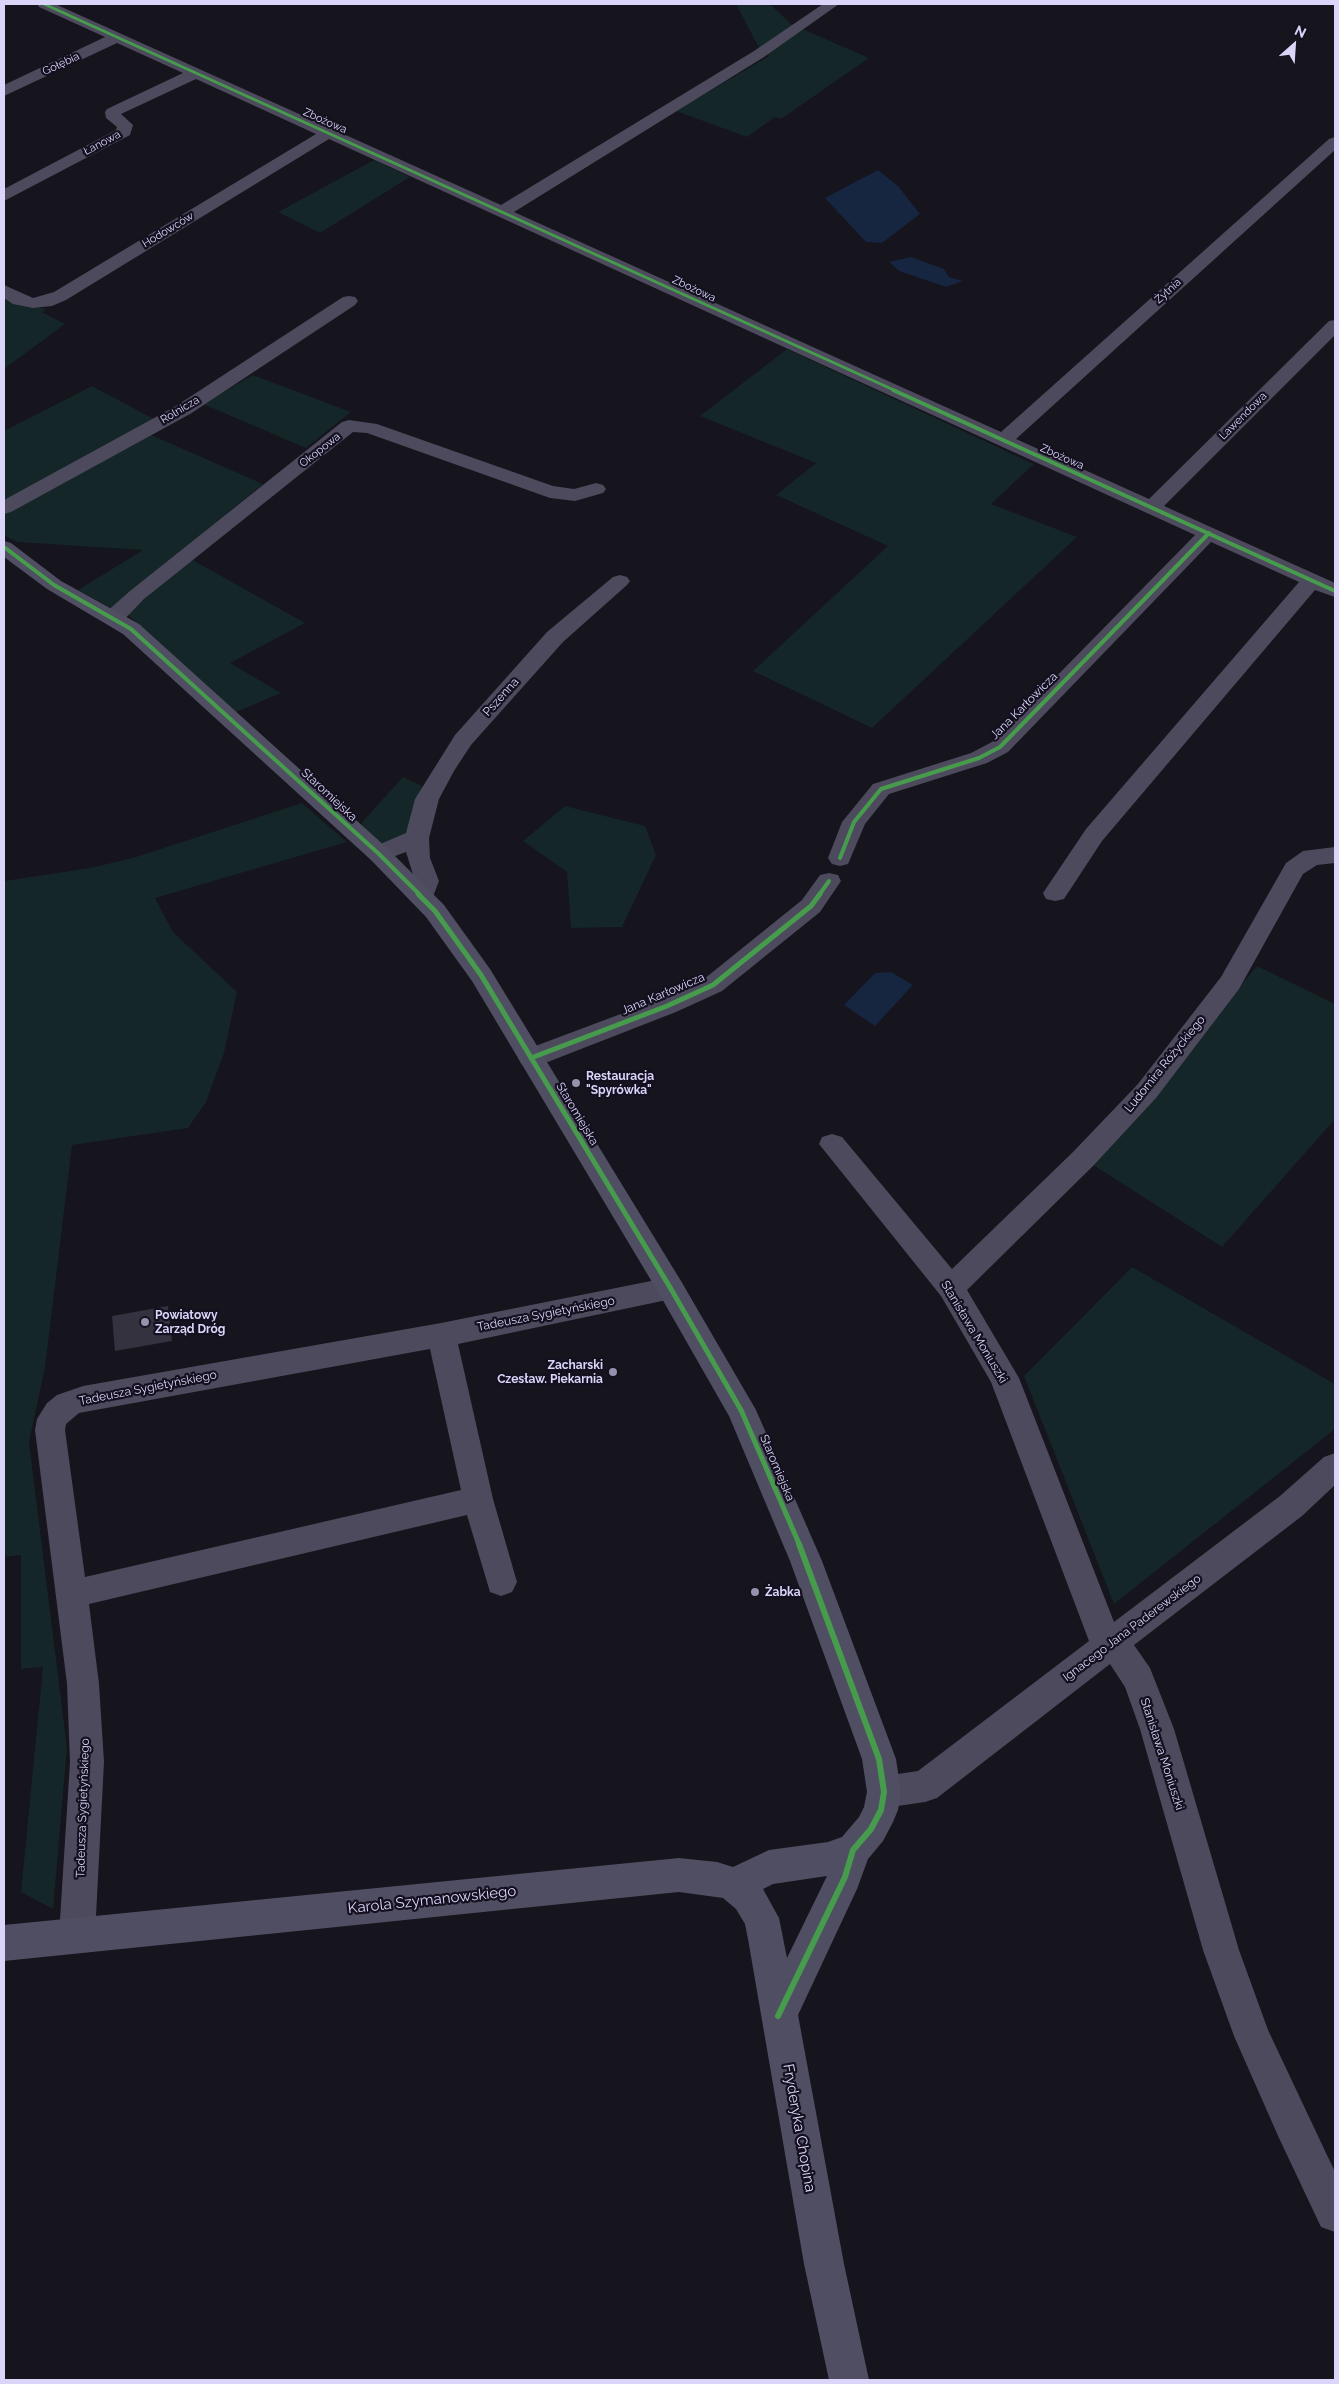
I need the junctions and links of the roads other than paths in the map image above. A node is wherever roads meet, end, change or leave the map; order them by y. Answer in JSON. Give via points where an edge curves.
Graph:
{"nodes":[{"id":1,"x":44,"y":4,"type":"edge"},
{"id":2,"x":832,"y":4,"type":"edge"},
{"id":3,"x":118,"y":37,"type":"junction"},
{"id":4,"x":196,"y":73,"type":"junction"},
{"id":5,"x":4,"y":91,"type":"edge"},
{"id":6,"x":328,"y":133,"type":"junction"},
{"id":7,"x":1335,"y":142,"type":"edge"},
{"id":8,"x":4,"y":196,"type":"edge"},
{"id":9,"x":502,"y":212,"type":"junction"},
{"id":10,"x":4,"y":290,"type":"edge"},
{"id":11,"x":349,"y":301,"type":"dead end"},
{"id":12,"x":1335,"y":325,"type":"edge"},
{"id":13,"x":1002,"y":441,"type":"junction"},
{"id":14,"x":596,"y":489,"type":"dead end"},
{"id":15,"x":4,"y":508,"type":"edge"},
{"id":16,"x":1151,"y":508,"type":"junction"},
{"id":17,"x":1209,"y":533,"type":"junction"},
{"id":18,"x":4,"y":547,"type":"edge"},
{"id":19,"x":1312,"y":580,"type":"junction"},
{"id":20,"x":620,"y":581,"type":"dead end"},
{"id":21,"x":1335,"y":591,"type":"edge"},
{"id":22,"x":113,"y":618,"type":"junction"},
{"id":23,"x":417,"y":838,"type":"junction"},
{"id":24,"x":379,"y":854,"type":"junction"},
{"id":25,"x":1335,"y":855,"type":"edge"},
{"id":26,"x":840,"y":858,"type":"dead end"},
{"id":27,"x":829,"y":881,"type":"dead end"},
{"id":28,"x":1054,"y":893,"type":"dead end"},
{"id":29,"x":422,"y":896,"type":"junction"},
{"id":30,"x":531,"y":1058,"type":"junction"},
{"id":31,"x":832,"y":1144,"type":"dead end"},
{"id":32,"x":951,"y":1288,"type":"junction"},
{"id":33,"x":671,"y":1289,"type":"junction"},
{"id":34,"x":440,"y":1335,"type":"junction"},
{"id":35,"x":1335,"y":1466,"type":"edge"},
{"id":36,"x":478,"y":1499,"type":"junction"},
{"id":37,"x":501,"y":1582,"type":"dead end"},
{"id":38,"x":72,"y":1594,"type":"junction"},
{"id":39,"x":1114,"y":1643,"type":"junction"},
{"id":40,"x":884,"y":1792,"type":"junction"},
{"id":41,"x":853,"y":1850,"type":"junction"},
{"id":42,"x":734,"y":1885,"type":"junction"},
{"id":43,"x":77,"y":1936,"type":"junction"},
{"id":44,"x":4,"y":1943,"type":"edge"},
{"id":45,"x":778,"y":2016,"type":"junction"},
{"id":46,"x":1335,"y":2213,"type":"edge"},
{"id":47,"x":849,"y":2380,"type":"edge"}],
"edges":[{"from":1,"to":3,"type":"street","name":"Zbożowa"},
{"from":2,"to":9,"type":"street","via":[[759,54]]},
{"from":3,"to":4,"type":"street","name":"Zbożowa"},
{"from":3,"to":5,"type":"street","name":"Gołębia"},
{"from":4,"to":6,"type":"street","name":"Zbożowa"},
{"from":4,"to":8,"type":"street","name":"Łanowa","via":[[113,112],[114,118],[124,125],[124,132]]},
{"from":6,"to":9,"type":"street","name":"Zbożowa"},
{"from":6,"to":10,"type":"street","name":"Hodowców","via":[[60,296],[33,304]]},
{"from":7,"to":13,"type":"street","name":"Żytnia"},
{"from":9,"to":13,"type":"street","name":"Zbożowa"},
{"from":11,"to":15,"type":"street","name":"Rolnicza","via":[[183,410]]},
{"from":12,"to":16,"type":"street","name":"Lawendowa"},
{"from":13,"to":16,"type":"street","name":"Zbożowa"},
{"from":14,"to":22,"type":"street","name":"Okopowa","via":[[575,495],[550,492],[370,428],[349,426],[137,595]]},
{"from":16,"to":17,"type":"street","name":"Zbożowa"},
{"from":17,"to":19,"type":"street","name":"Zbożowa"},
{"from":17,"to":26,"type":"street","name":"Jana Karłowicza","via":[[1000,747],[979,758],[881,790],[854,822]]},
{"from":18,"to":22,"type":"street","name":"Staromiejska","via":[[54,585]]},
{"from":19,"to":21,"type":"street","name":"Zbożowa"},
{"from":19,"to":28,"type":"street","via":[[1094,835]]},
{"from":20,"to":23,"type":"street","name":"Pszenna","via":[[555,637],[463,740],[427,799]]},
{"from":22,"to":24,"type":"street","name":"Staromiejska","via":[[178,670]]},
{"from":23,"to":24,"type":"street"},
{"from":23,"to":29,"type":"street","name":"Pszenna","via":[[418,858],[426,881]]},
{"from":24,"to":29,"type":"street","name":"Staromiejska"},
{"from":25,"to":32,"type":"street","name":"Ludomira Różyckiego","via":[[1311,857],[1294,869],[1230,983],[1147,1091],[1083,1159]]},
{"from":27,"to":30,"type":"street","name":"Jana Karłowicza","via":[[811,906],[713,985]]},
{"from":29,"to":30,"type":"street","name":"Staromiejska","via":[[481,975]]},
{"from":30,"to":33,"type":"street","name":"Staromiejska"},
{"from":31,"to":32,"type":"street","name":"Stanisława Moniuszki"},
{"from":32,"to":39,"type":"street","name":"Stanisława Moniuszki","via":[[1004,1378],[1100,1630]]},
{"from":33,"to":34,"type":"street","name":"Tadeusza Sygietyńskiego"},
{"from":33,"to":40,"type":"street","name":"Staromiejska","via":[[741,1410],[767,1466],[806,1561],[879,1759]]},
{"from":34,"to":36,"type":"street"},
{"from":34,"to":38,"type":"street","name":"Tadeusza Sygietyńskiego","via":[[83,1398],[68,1404],[52,1419],[50,1430]]},
{"from":35,"to":39,"type":"street","name":"Ignacego Jana Paderewskiego","via":[[1291,1506]]},
{"from":36,"to":37,"type":"street"},
{"from":36,"to":38,"type":"street"},
{"from":38,"to":43,"type":"street","name":"Tadeusza Sygietyńskiego","via":[[83,1684],[87,1762]]},
{"from":39,"to":40,"type":"street","name":"Ignacego Jana Paderewskiego","via":[[925,1786]]},
{"from":39,"to":46,"type":"street","name":"Stanisława Moniuszki","via":[[1138,1679],[1157,1729],[1221,1950],[1252,2036]]},
{"from":40,"to":41,"type":"street","name":"Staromiejska","via":[[881,1810],[871,1829]]},
{"from":41,"to":42,"type":"street","via":[[828,1859],[769,1867]]},
{"from":41,"to":45,"type":"street","via":[[846,1877]]},
{"from":42,"to":43,"type":"street","name":"Karola Szymanowskiego","via":[[717,1879],[679,1875]]},
{"from":42,"to":45,"type":"street","name":"Fryderyka Chopina","via":[[748,1898],[761,1918]]},
{"from":43,"to":44,"type":"street","name":"Karola Szymanowskiego"},
{"from":45,"to":47,"type":"street","name":"Fryderyka Chopina"}]}
